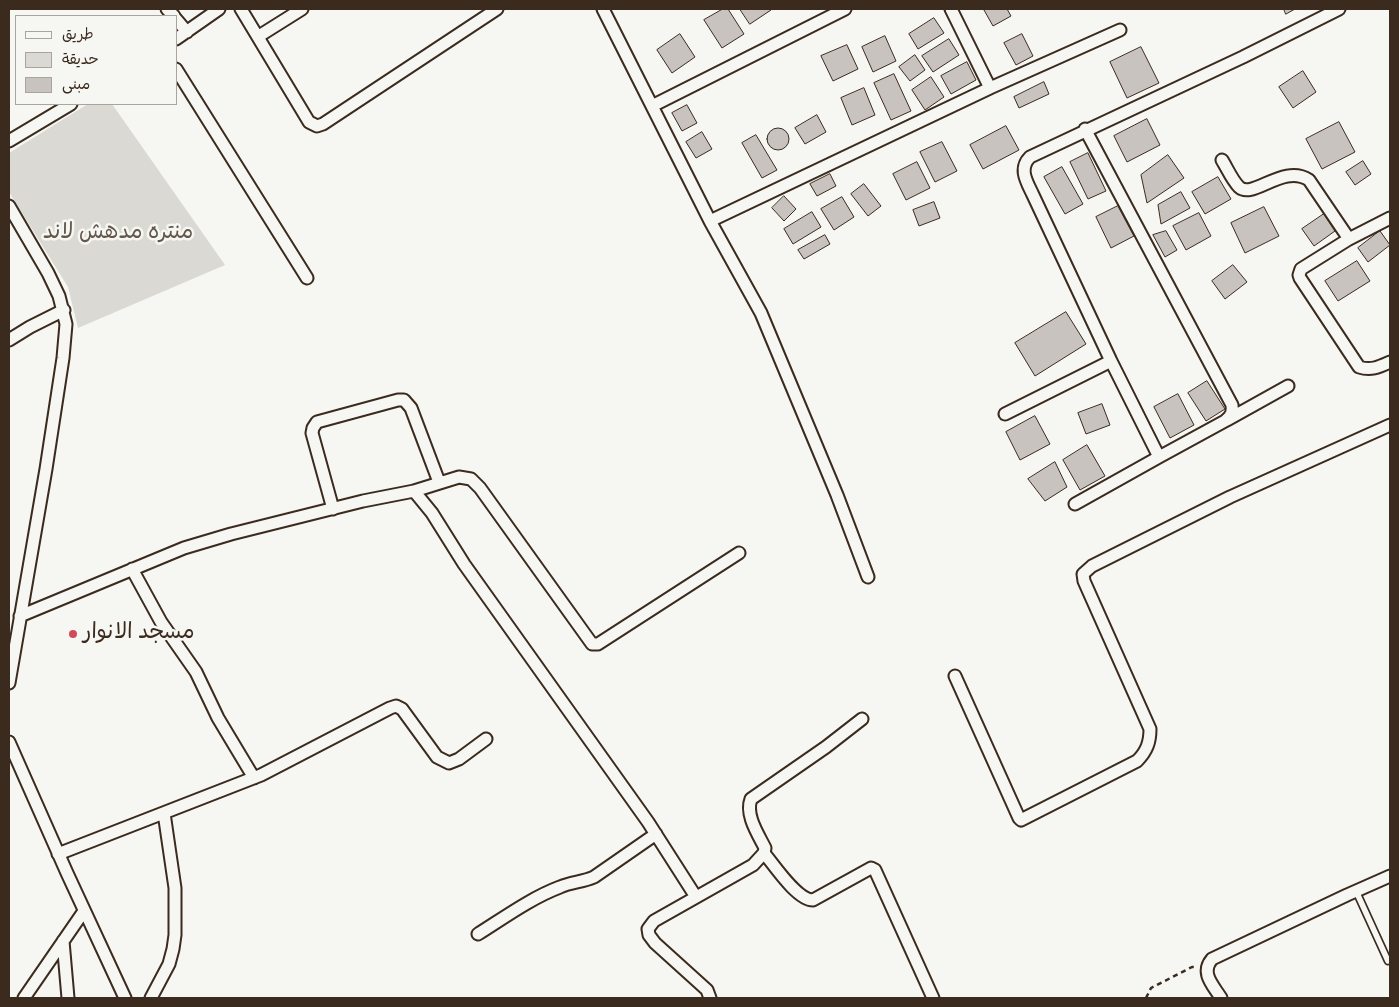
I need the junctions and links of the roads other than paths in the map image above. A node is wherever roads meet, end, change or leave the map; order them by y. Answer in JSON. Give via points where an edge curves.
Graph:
{"nodes":[{"id":1,"x":219,"y":9,"type":"edge"},
{"id":2,"x":241,"y":9,"type":"edge"},
{"id":3,"x":302,"y":9,"type":"edge"},
{"id":4,"x":497,"y":9,"type":"edge"},
{"id":5,"x":603,"y":9,"type":"edge"},
{"id":6,"x":845,"y":9,"type":"edge"},
{"id":7,"x":951,"y":9,"type":"edge"},
{"id":8,"x":1339,"y":9,"type":"edge"},
{"id":9,"x":178,"y":21,"type":"edge"},
{"id":10,"x":1120,"y":30,"type":"dead end"},
{"id":11,"x":188,"y":32,"type":"junction"},
{"id":12,"x":259,"y":36,"type":"junction"},
{"id":13,"x":178,"y":39,"type":"edge"},
{"id":14,"x":178,"y":72,"type":"edge"},
{"id":15,"x":990,"y":88,"type":"junction"},
{"id":16,"x":69,"y":105,"type":"edge"},
{"id":17,"x":652,"y":106,"type":"junction"},
{"id":18,"x":1085,"y":129,"type":"junction"},
{"id":19,"x":9,"y":141,"type":"edge"},
{"id":20,"x":1222,"y":160,"type":"dead end"},
{"id":21,"x":9,"y":206,"type":"edge"},
{"id":22,"x":1390,"y":218,"type":"edge"},
{"id":23,"x":710,"y":221,"type":"junction"},
{"id":24,"x":1349,"y":239,"type":"junction"},
{"id":25,"x":306,"y":278,"type":"dead end"},
{"id":26,"x":64,"y":310,"type":"junction"},
{"id":27,"x":9,"y":340,"type":"edge"},
{"id":28,"x":1111,"y":361,"type":"junction"},
{"id":29,"x":1390,"y":362,"type":"edge"},
{"id":30,"x":1288,"y":386,"type":"dead end"},
{"id":31,"x":1005,"y":414,"type":"dead end"},
{"id":32,"x":1225,"y":421,"type":"junction"},
{"id":33,"x":1390,"y":425,"type":"edge"},
{"id":34,"x":1159,"y":457,"type":"junction"},
{"id":35,"x":439,"y":482,"type":"junction"},
{"id":36,"x":414,"y":491,"type":"junction"},
{"id":37,"x":1075,"y":504,"type":"dead end"},
{"id":38,"x":333,"y":509,"type":"junction"},
{"id":39,"x":739,"y":553,"type":"dead end"},
{"id":40,"x":132,"y":568,"type":"junction"},
{"id":41,"x":868,"y":577,"type":"dead end"},
{"id":42,"x":20,"y":616,"type":"junction"},
{"id":43,"x":955,"y":676,"type":"dead end"},
{"id":44,"x":9,"y":684,"type":"edge"},
{"id":45,"x":862,"y":719,"type":"dead end"},
{"id":46,"x":486,"y":739,"type":"dead end"},
{"id":47,"x":9,"y":742,"type":"edge"},
{"id":48,"x":254,"y":778,"type":"junction"},
{"id":49,"x":164,"y":813,"type":"junction"},
{"id":50,"x":656,"y":834,"type":"junction"},
{"id":51,"x":764,"y":853,"type":"junction"},
{"id":52,"x":58,"y":854,"type":"junction"},
{"id":53,"x":1390,"y":876,"type":"edge"},
{"id":54,"x":1356,"y":891,"type":"junction"},
{"id":55,"x":696,"y":897,"type":"junction"},
{"id":56,"x":84,"y":911,"type":"junction"},
{"id":57,"x":478,"y":934,"type":"dead end"},
{"id":58,"x":63,"y":941,"type":"junction"},
{"id":59,"x":1388,"y":962,"type":"dead end"},
{"id":60,"x":24,"y":998,"type":"edge"},
{"id":61,"x":68,"y":998,"type":"edge"},
{"id":62,"x":125,"y":998,"type":"edge"},
{"id":63,"x":151,"y":998,"type":"edge"},
{"id":64,"x":710,"y":998,"type":"edge"},
{"id":65,"x":933,"y":998,"type":"edge"},
{"id":66,"x":1221,"y":998,"type":"edge"}],
"edges":[{"from":1,"to":11,"type":"street"},
{"from":2,"to":12,"type":"street"},
{"from":3,"to":12,"type":"street"},
{"from":4,"to":12,"type":"street","via":[[317,126],[309,122]]},
{"from":5,"to":17,"type":"street"},
{"from":6,"to":17,"type":"street"},
{"from":7,"to":15,"type":"street"},
{"from":8,"to":18,"type":"street"},
{"from":9,"to":11,"type":"street"},
{"from":10,"to":15,"type":"street"},
{"from":11,"to":13,"type":"street"},
{"from":14,"to":25,"type":"street"},
{"from":15,"to":23,"type":"street"},
{"from":16,"to":19,"type":"street"},
{"from":17,"to":23,"type":"street"},
{"from":18,"to":28,"type":"street","via":[[1030,157],[1024,166],[1024,174]]},
{"from":18,"to":32,"type":"street","via":[[1232,405],[1231,417]]},
{"from":20,"to":24,"type":"street","via":[[1245,190],[1284,176],[1302,176],[1309,180]]},
{"from":21,"to":26,"type":"street","via":[[48,273]]},
{"from":22,"to":24,"type":"street"},
{"from":23,"to":41,"type":"street","via":[[761,313]]},
{"from":24,"to":29,"type":"street","via":[[1298,274],[1358,367],[1376,369]]},
{"from":26,"to":27,"type":"street"},
{"from":26,"to":42,"type":"street","via":[[63,358]]},
{"from":28,"to":31,"type":"street"},
{"from":28,"to":34,"type":"street"},
{"from":30,"to":32,"type":"street"},
{"from":32,"to":34,"type":"street"},
{"from":33,"to":43,"type":"street","via":[[1230,497],[1092,566],[1083,574],[1150,729],[1147,748],[1137,761],[1021,820]]},
{"from":34,"to":37,"type":"street"},
{"from":35,"to":36,"type":"street"},
{"from":35,"to":38,"type":"street","via":[[411,408],[404,400],[398,400],[317,422],[313,428]]},
{"from":35,"to":39,"type":"street","via":[[459,477],[471,479],[594,645]]},
{"from":36,"to":38,"type":"street"},
{"from":36,"to":50,"type":"street"},
{"from":38,"to":40,"type":"street","via":[[231,534]]},
{"from":40,"to":42,"type":"street"},
{"from":40,"to":48,"type":"street","via":[[161,622],[196,672],[218,718]]},
{"from":42,"to":44,"type":"street"},
{"from":45,"to":51,"type":"street","via":[[752,799],[750,813],[765,848]]},
{"from":46,"to":48,"type":"street","via":[[454,762],[442,761],[402,709],[396,706]]},
{"from":47,"to":52,"type":"street"},
{"from":48,"to":49,"type":"street"},
{"from":49,"to":52,"type":"street"},
{"from":49,"to":63,"type":"street","via":[[175,888],[175,935],[169,964]]},
{"from":50,"to":55,"type":"street"},
{"from":50,"to":57,"type":"street","via":[[594,877],[538,896]]},
{"from":51,"to":55,"type":"street","via":[[753,865]]},
{"from":51,"to":65,"type":"street","via":[[796,891],[810,900],[867,869],[875,870]]},
{"from":52,"to":56,"type":"street"},
{"from":53,"to":54,"type":"street"},
{"from":54,"to":59,"type":"lane"},
{"from":54,"to":66,"type":"street","via":[[1212,960],[1206,968],[1206,975]]},
{"from":55,"to":64,"type":"street","via":[[654,921],[648,929],[655,943],[707,990]]},
{"from":56,"to":58,"type":"street"},
{"from":56,"to":62,"type":"street"},
{"from":58,"to":60,"type":"street"},
{"from":58,"to":61,"type":"street"}]}
